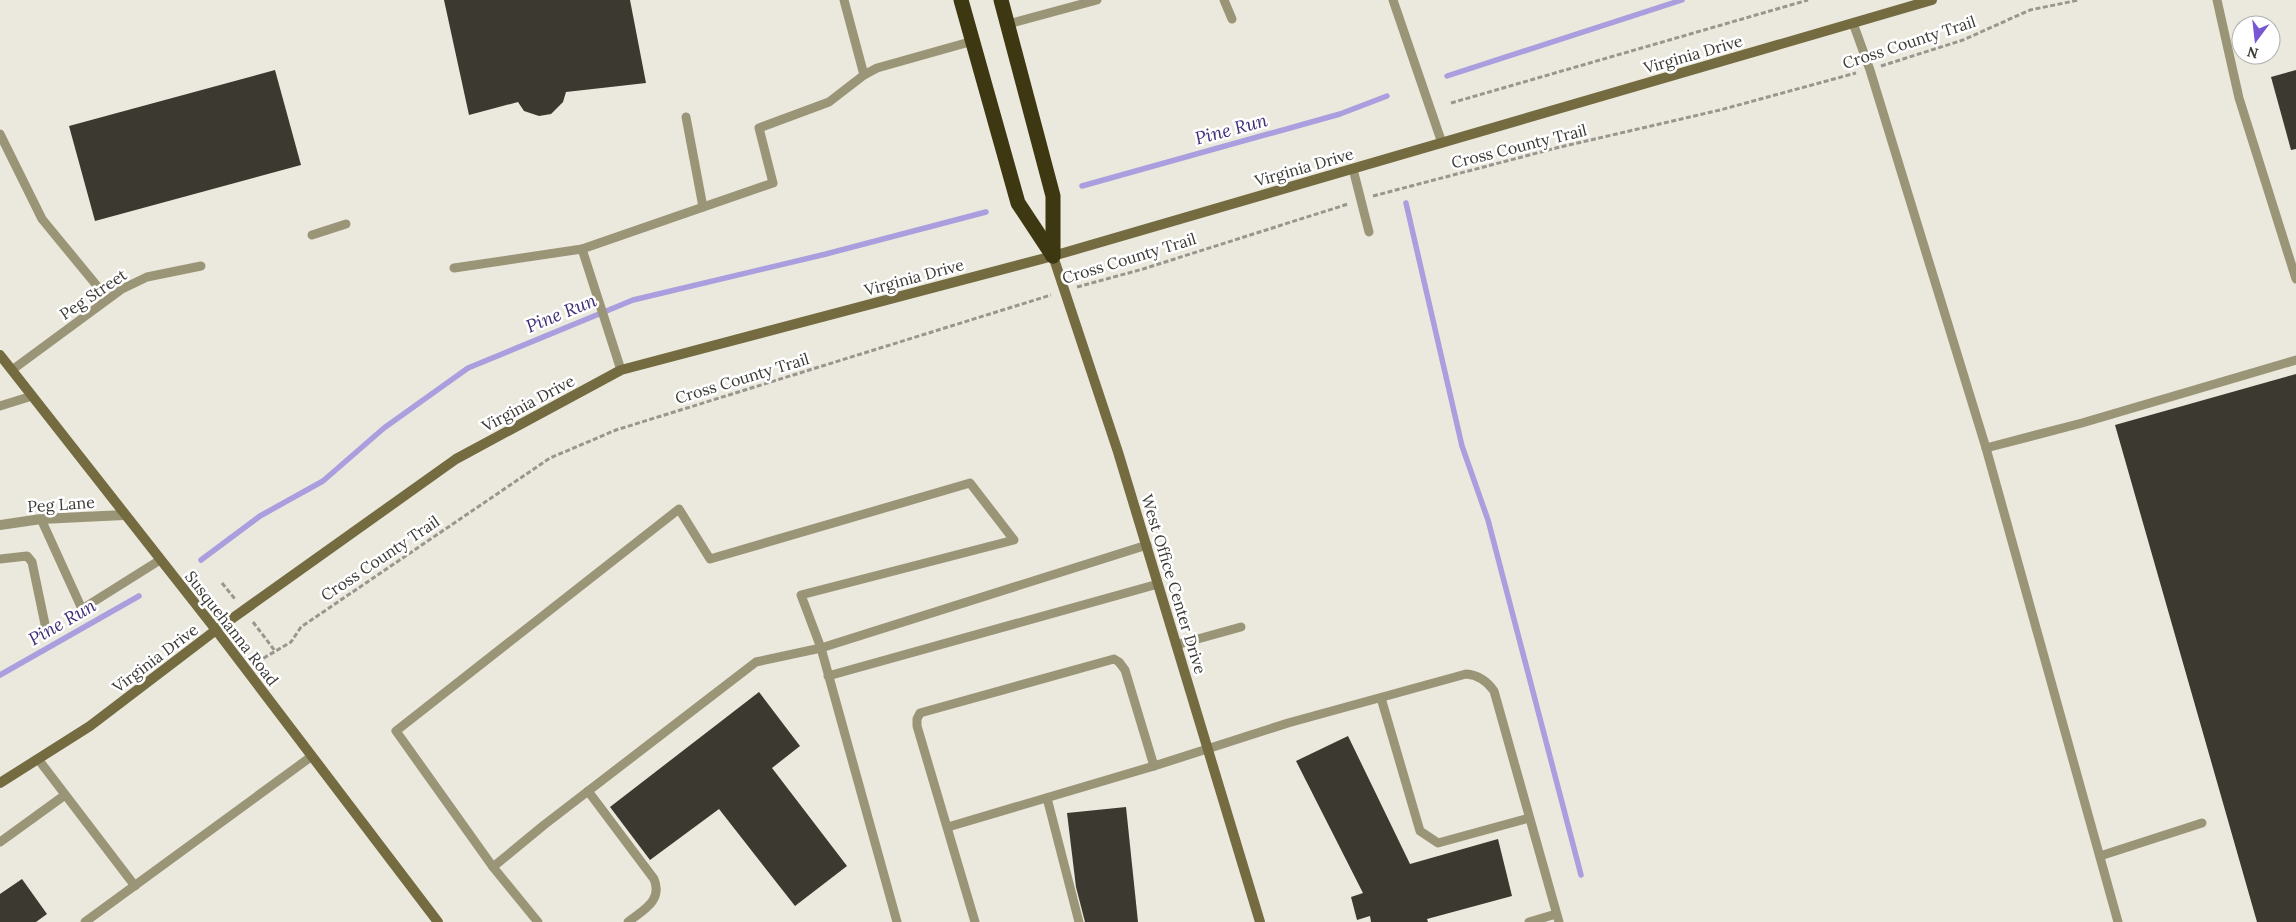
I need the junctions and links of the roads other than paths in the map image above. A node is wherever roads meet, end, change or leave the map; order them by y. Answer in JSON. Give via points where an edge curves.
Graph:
{"nodes":[{"id":1,"x":844,"y":0,"type":"edge"},
{"id":2,"x":961,"y":0,"type":"edge"},
{"id":3,"x":1001,"y":0,"type":"edge"},
{"id":4,"x":1097,"y":0,"type":"edge"},
{"id":5,"x":1224,"y":0,"type":"edge"},
{"id":6,"x":1392,"y":0,"type":"edge"},
{"id":7,"x":1932,"y":0,"type":"edge"},
{"id":8,"x":2217,"y":0,"type":"edge"},
{"id":9,"x":1232,"y":19,"type":"dead end"},
{"id":10,"x":1853,"y":23,"type":"junction"},
{"id":11,"x":1008,"y":24,"type":"junction"},
{"id":12,"x":973,"y":41,"type":"junction"},
{"id":13,"x":864,"y":75,"type":"junction"},
{"id":14,"x":686,"y":117,"type":"dead end"},
{"id":15,"x":0,"y":134,"type":"edge"},
{"id":16,"x":1442,"y":143,"type":"junction"},
{"id":17,"x":1353,"y":169,"type":"junction"},
{"id":18,"x":703,"y":207,"type":"junction"},
{"id":19,"x":346,"y":224,"type":"dead end"},
{"id":20,"x":1369,"y":232,"type":"dead end"},
{"id":21,"x":312,"y":235,"type":"dead end"},
{"id":22,"x":582,"y":249,"type":"junction"},
{"id":23,"x":1053,"y":256,"type":"junction"},
{"id":24,"x":201,"y":266,"type":"dead end"},
{"id":25,"x":454,"y":268,"type":"dead end"},
{"id":26,"x":2296,"y":279,"type":"edge"},
{"id":27,"x":107,"y":298,"type":"junction"},
{"id":28,"x":0,"y":355,"type":"edge"},
{"id":29,"x":2296,"y":360,"type":"edge"},
{"id":30,"x":12,"y":370,"type":"junction"},
{"id":31,"x":621,"y":370,"type":"junction"},
{"id":32,"x":32,"y":396,"type":"junction"},
{"id":33,"x":0,"y":406,"type":"edge"},
{"id":34,"x":1986,"y":448,"type":"junction"},
{"id":35,"x":124,"y":515,"type":"junction"},
{"id":36,"x":41,"y":519,"type":"junction"},
{"id":37,"x":0,"y":525,"type":"edge"},
{"id":38,"x":1147,"y":545,"type":"junction"},
{"id":39,"x":0,"y":559,"type":"edge"},
{"id":40,"x":160,"y":560,"type":"junction"},
{"id":41,"x":1158,"y":584,"type":"junction"},
{"id":42,"x":1241,"y":627,"type":"dead end"},
{"id":43,"x":46,"y":629,"type":"dead end"},
{"id":44,"x":216,"y":630,"type":"junction"},
{"id":45,"x":1176,"y":645,"type":"junction"},
{"id":46,"x":821,"y":648,"type":"junction"},
{"id":47,"x":828,"y":676,"type":"junction"},
{"id":48,"x":1381,"y":698,"type":"junction"},
{"id":49,"x":1208,"y":749,"type":"junction"},
{"id":50,"x":312,"y":756,"type":"junction"},
{"id":51,"x":38,"y":759,"type":"junction"},
{"id":52,"x":1154,"y":766,"type":"junction"},
{"id":53,"x":0,"y":783,"type":"edge"},
{"id":54,"x":588,"y":791,"type":"junction"},
{"id":55,"x":65,"y":795,"type":"junction"},
{"id":56,"x":1047,"y":798,"type":"junction"},
{"id":57,"x":1529,"y":818,"type":"junction"},
{"id":58,"x":2202,"y":823,"type":"dead end"},
{"id":59,"x":948,"y":827,"type":"junction"},
{"id":60,"x":0,"y":842,"type":"edge"},
{"id":61,"x":2100,"y":856,"type":"junction"},
{"id":62,"x":493,"y":867,"type":"junction"},
{"id":63,"x":135,"y":886,"type":"junction"},
{"id":64,"x":1558,"y":918,"type":"edge"},
{"id":65,"x":85,"y":922,"type":"edge"},
{"id":66,"x":438,"y":922,"type":"edge"},
{"id":67,"x":538,"y":922,"type":"edge"},
{"id":68,"x":628,"y":922,"type":"edge"},
{"id":69,"x":897,"y":922,"type":"edge"},
{"id":70,"x":975,"y":922,"type":"edge"},
{"id":71,"x":1079,"y":922,"type":"edge"},
{"id":72,"x":1260,"y":922,"type":"edge"},
{"id":73,"x":1530,"y":922,"type":"edge"},
{"id":74,"x":2118,"y":922,"type":"edge"}],
"edges":[{"from":1,"to":13,"type":"lane"},
{"from":2,"to":12,"type":"highway"},
{"from":3,"to":11,"type":"highway"},
{"from":4,"to":11,"type":"lane"},
{"from":5,"to":9,"type":"lane"},
{"from":6,"to":16,"type":"lane"},
{"from":7,"to":10,"type":"main road","name":"Virginia Drive"},
{"from":8,"to":26,"type":"lane","via":[[2239,98]]},
{"from":10,"to":16,"type":"main road","name":"Virginia Drive"},
{"from":10,"to":34,"type":"lane"},
{"from":11,"to":23,"type":"highway","via":[[1052,196]]},
{"from":12,"to":13,"type":"lane","via":[[877,68]]},
{"from":12,"to":23,"type":"highway","via":[[1018,203]]},
{"from":13,"to":18,"type":"lane","via":[[829,102],[759,128],[773,183]]},
{"from":14,"to":18,"type":"lane"},
{"from":15,"to":27,"type":"lane","via":[[42,219]]},
{"from":16,"to":17,"type":"main road","name":"Virginia Drive"},
{"from":17,"to":20,"type":"lane"},
{"from":17,"to":23,"type":"main road","name":"Virginia Drive"},
{"from":18,"to":22,"type":"lane"},
{"from":19,"to":21,"type":"lane"},
{"from":22,"to":25,"type":"lane"},
{"from":22,"to":31,"type":"lane"},
{"from":23,"to":31,"type":"main road","name":"Virginia Drive"},
{"from":23,"to":38,"type":"main road","name":"West Office Center Drive"},
{"from":24,"to":27,"type":"lane","name":"Peg Street","via":[[147,277]]},
{"from":27,"to":30,"type":"lane","name":"Peg Street"},
{"from":28,"to":30,"type":"main road","name":"Susquehanna Road"},
{"from":29,"to":34,"type":"lane"},
{"from":30,"to":32,"type":"main road","name":"Susquehanna Road"},
{"from":31,"to":44,"type":"main road","name":"Virginia Drive","via":[[456,459]]},
{"from":32,"to":33,"type":"lane"},
{"from":32,"to":35,"type":"main road","name":"Susquehanna Road"},
{"from":34,"to":61,"type":"lane"},
{"from":35,"to":36,"type":"street","name":"Peg Lane"},
{"from":35,"to":40,"type":"main road","name":"Susquehanna Road"},
{"from":36,"to":37,"type":"street","name":"Peg Lane"},
{"from":36,"to":40,"type":"lane","via":[[82,610]]},
{"from":38,"to":41,"type":"main road","name":"West Office Center Drive"},
{"from":38,"to":46,"type":"lane"},
{"from":39,"to":43,"type":"lane","via":[[27,556],[32,562]]},
{"from":40,"to":44,"type":"main road","name":"Susquehanna Road"},
{"from":41,"to":45,"type":"main road","name":"West Office Center Drive"},
{"from":41,"to":47,"type":"lane"},
{"from":42,"to":45,"type":"lane"},
{"from":44,"to":50,"type":"main road","name":"Susquehanna Road"},
{"from":44,"to":51,"type":"main road","name":"Virginia Drive","via":[[90,726]]},
{"from":45,"to":49,"type":"main road","name":"West Office Center Drive"},
{"from":46,"to":47,"type":"lane"},
{"from":46,"to":54,"type":"lane","via":[[756,662]]},
{"from":46,"to":62,"type":"lane","via":[[801,595],[1014,540],[970,483],[710,560],[679,510],[396,731]]},
{"from":47,"to":69,"type":"lane"},
{"from":48,"to":49,"type":"lane"},
{"from":48,"to":57,"type":"lane","via":[[1466,674],[1485,680],[1494,691]]},
{"from":48,"to":57,"type":"lane","via":[[1420,831],[1438,843]]},
{"from":49,"to":52,"type":"lane"},
{"from":49,"to":72,"type":"main road","name":"West Office Center Drive"},
{"from":50,"to":63,"type":"lane"},
{"from":50,"to":66,"type":"main road","name":"Susquehanna Road"},
{"from":51,"to":53,"type":"main road","name":"Virginia Drive"},
{"from":51,"to":55,"type":"lane"},
{"from":52,"to":56,"type":"lane"},
{"from":52,"to":59,"type":"lane","via":[[1124,670],[1114,659],[923,712],[918,716],[917,726]]},
{"from":54,"to":62,"type":"lane"},
{"from":54,"to":68,"type":"lane","via":[[657,886],[653,901]]},
{"from":55,"to":60,"type":"lane"},
{"from":55,"to":63,"type":"lane"},
{"from":56,"to":59,"type":"lane"},
{"from":56,"to":71,"type":"lane"},
{"from":57,"to":64,"type":"lane"},
{"from":58,"to":61,"type":"lane"},
{"from":59,"to":70,"type":"lane"},
{"from":61,"to":74,"type":"lane"},
{"from":62,"to":67,"type":"lane"},
{"from":63,"to":65,"type":"lane"},
{"from":64,"to":73,"type":"lane"}]}
